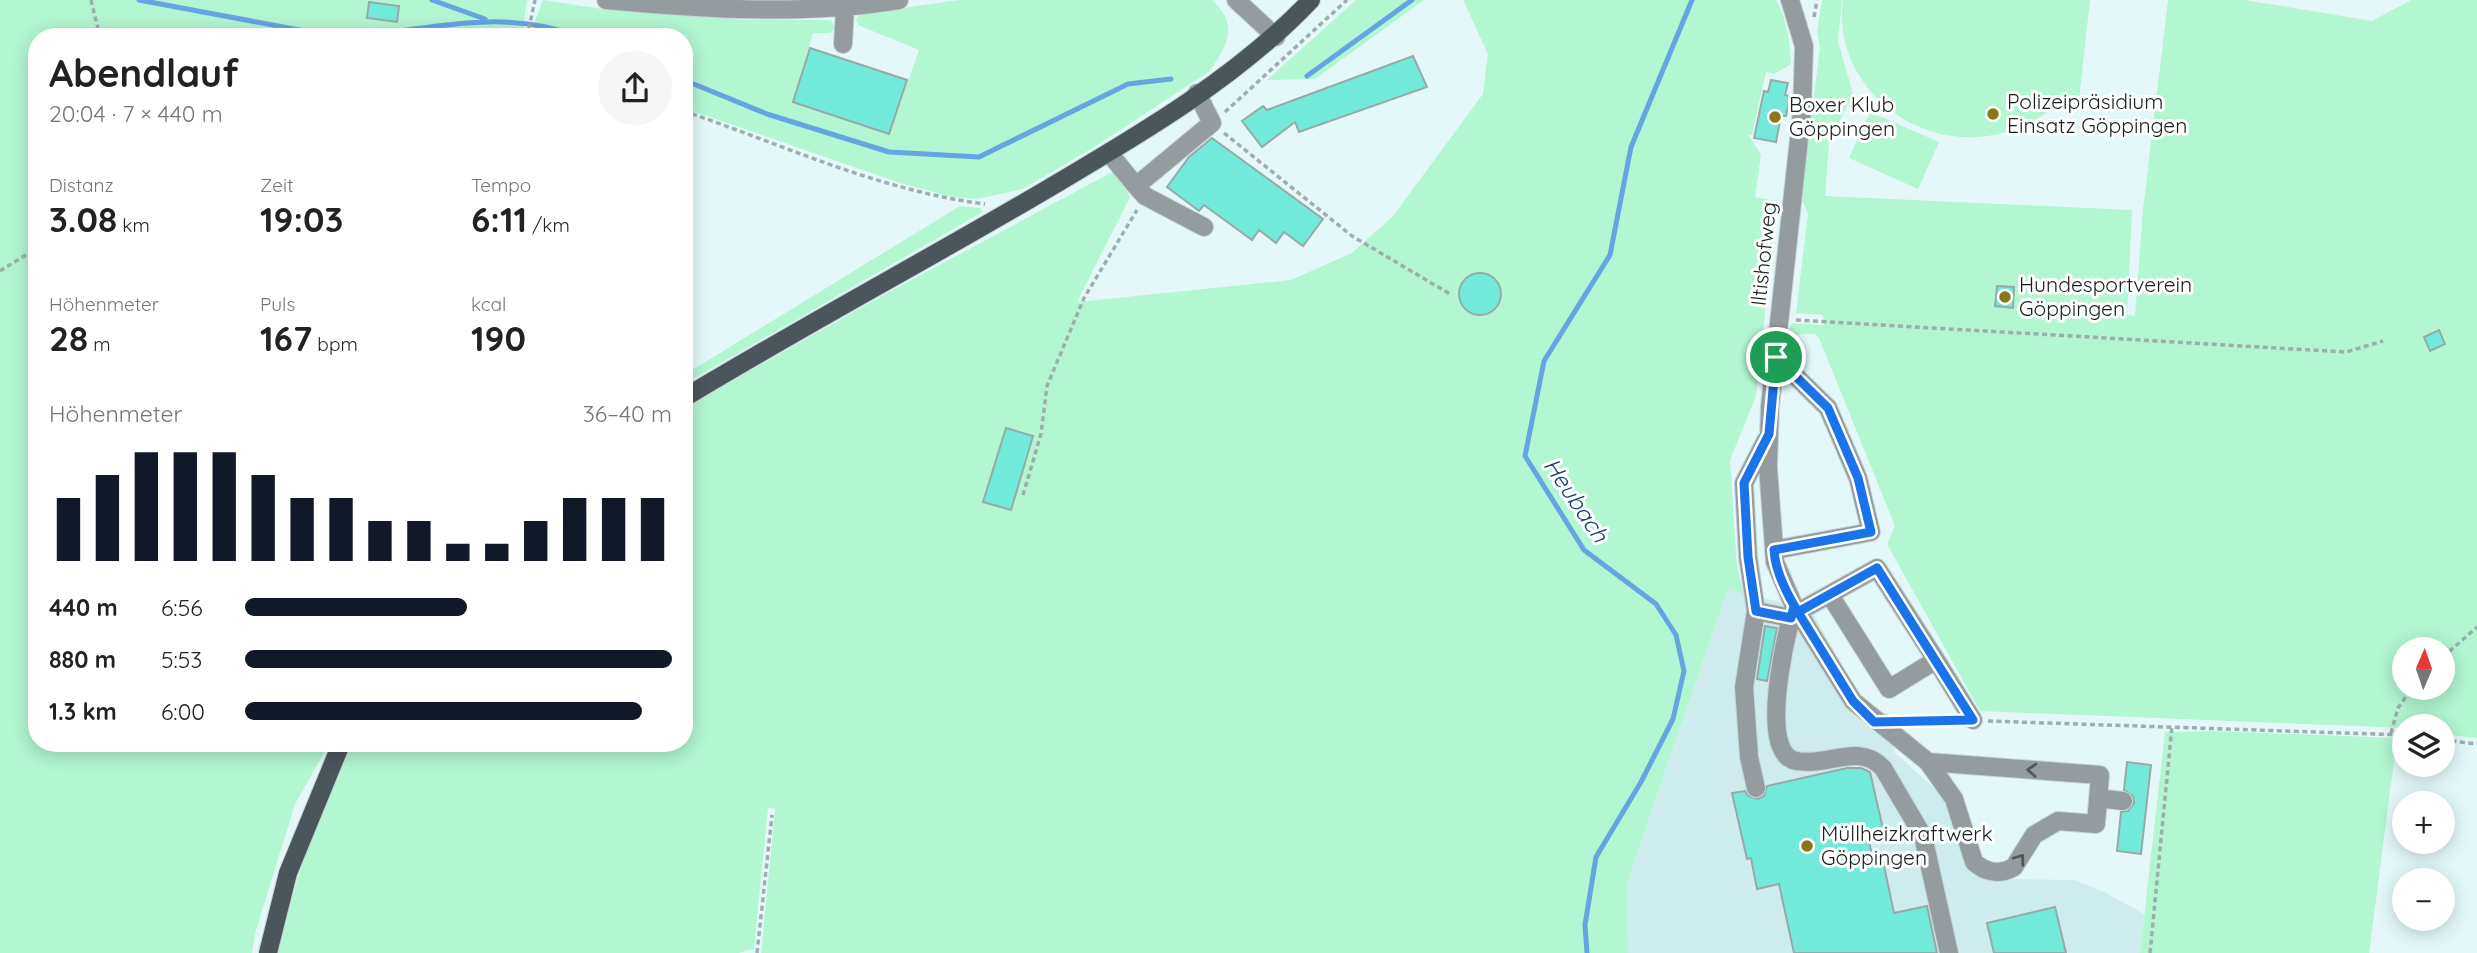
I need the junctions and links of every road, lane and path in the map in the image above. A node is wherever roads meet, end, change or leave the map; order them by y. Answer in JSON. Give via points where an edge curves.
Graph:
{"nodes":[{"id":1,"x":91,"y":0,"type":"edge"},
{"id":2,"x":535,"y":0,"type":"edge"},
{"id":3,"x":606,"y":0,"type":"edge"},
{"id":4,"x":899,"y":0,"type":"edge"},
{"id":5,"x":1236,"y":0,"type":"edge"},
{"id":6,"x":1311,"y":0,"type":"edge"},
{"id":7,"x":1347,"y":0,"type":"edge"},
{"id":8,"x":1790,"y":0,"type":"edge"},
{"id":9,"x":845,"y":9,"type":"junction"},
{"id":10,"x":98,"y":28,"type":"edge"},
{"id":11,"x":529,"y":28,"type":"edge"},
{"id":12,"x":1276,"y":37,"type":"junction"},
{"id":13,"x":843,"y":44,"type":"dead end"},
{"id":14,"x":1197,"y":93,"type":"junction"},
{"id":15,"x":693,"y":114,"type":"edge"},
{"id":16,"x":1213,"y":123,"type":"junction"},
{"id":17,"x":1109,"y":153,"type":"junction"},
{"id":18,"x":1140,"y":191,"type":"junction"},
{"id":19,"x":1015,"y":208,"type":"junction"},
{"id":20,"x":1204,"y":227,"type":"dead end"},
{"id":21,"x":28,"y":254,"type":"edge"},
{"id":22,"x":0,"y":271,"type":"edge"},
{"id":23,"x":1450,"y":294,"type":"dead end"},
{"id":24,"x":1780,"y":319,"type":"junction"},
{"id":25,"x":2383,"y":341,"type":"dead end"},
{"id":26,"x":1776,"y":357,"type":"junction"},
{"id":27,"x":693,"y":393,"type":"edge"},
{"id":28,"x":1769,"y":434,"type":"junction"},
{"id":29,"x":1023,"y":495,"type":"dead end"},
{"id":30,"x":1774,"y":550,"type":"junction"},
{"id":31,"x":1829,"y":595,"type":"junction"},
{"id":32,"x":1756,"y":611,"type":"junction"},
{"id":33,"x":1794,"y":612,"type":"junction"},
{"id":34,"x":2477,"y":627,"type":"edge"},
{"id":35,"x":2455,"y":646,"type":"edge"},
{"id":36,"x":1936,"y":660,"type":"junction"},
{"id":37,"x":2404,"y":700,"type":"edge"},
{"id":38,"x":1973,"y":720,"type":"junction"},
{"id":39,"x":1874,"y":722,"type":"junction"},
{"id":40,"x":2172,"y":726,"type":"junction"},
{"id":41,"x":2391,"y":733,"type":"joint"},
{"id":42,"x":2455,"y":741,"type":"edge"},
{"id":43,"x":2477,"y":744,"type":"edge"},
{"id":44,"x":338,"y":752,"type":"edge"},
{"id":45,"x":1928,"y":762,"type":"junction"},
{"id":46,"x":1756,"y":788,"type":"dead end"},
{"id":47,"x":2098,"y":798,"type":"junction"},
{"id":48,"x":2123,"y":801,"type":"dead end"},
{"id":49,"x":772,"y":815,"type":"dead end"},
{"id":50,"x":268,"y":953,"type":"edge"},
{"id":51,"x":757,"y":953,"type":"edge"},
{"id":52,"x":1949,"y":953,"type":"edge"},
{"id":53,"x":2150,"y":953,"type":"edge"}],
"edges":[{"from":1,"to":10,"type":"path"},
{"from":2,"to":11,"type":"path"},
{"from":3,"to":9,"type":"street","via":[[704,9]]},
{"from":4,"to":9,"type":"street"},
{"from":5,"to":12,"type":"street"},
{"from":6,"to":12,"type":"main road"},
{"from":7,"to":16,"type":"path"},
{"from":8,"to":24,"type":"street","name":"Iltishofweg","via":[[1804,46],[1802,111],[1787,182]]},
{"from":9,"to":13,"type":"street"},
{"from":12,"to":14,"type":"main road"},
{"from":14,"to":16,"type":"street"},
{"from":14,"to":17,"type":"main road"},
{"from":15,"to":19,"type":"path","via":[[891,184],[934,196]]},
{"from":16,"to":18,"type":"street"},
{"from":16,"to":23,"type":"path","via":[[1352,236]]},
{"from":17,"to":18,"type":"street"},
{"from":17,"to":19,"type":"main road"},
{"from":18,"to":20,"type":"street"},
{"from":18,"to":29,"type":"path","via":[[1084,298],[1047,386],[1041,434]]},
{"from":19,"to":27,"type":"main road"},
{"from":21,"to":22,"type":"path"},
{"from":24,"to":25,"type":"path","via":[[2346,352]]},
{"from":24,"to":26,"type":"street","name":"Iltishofweg"},
{"from":26,"to":28,"type":"street","name":"Iltishofweg"},
{"from":26,"to":30,"type":"street","via":[[1828,408],[1858,478],[1871,532]]},
{"from":28,"to":30,"type":"street","name":"Iltishofweg"},
{"from":28,"to":32,"type":"street","via":[[1744,483]]},
{"from":30,"to":33,"type":"street","name":"Iltishofweg"},
{"from":31,"to":33,"type":"street"},
{"from":31,"to":36,"type":"street","via":[[1877,568]]},
{"from":31,"to":36,"type":"street","via":[[1889,689]]},
{"from":32,"to":33,"type":"street"},
{"from":32,"to":46,"type":"street","via":[[1744,687]]},
{"from":33,"to":39,"type":"street","name":"Iltishofweg","via":[[1853,701]]},
{"from":33,"to":52,"type":"street","via":[[1778,678],[1782,750],[1795,761],[1861,754],[1874,758],[1883,768],[1923,836]]},
{"from":34,"to":35,"type":"path"},
{"from":36,"to":38,"type":"street"},
{"from":37,"to":41,"type":"path"},
{"from":38,"to":39,"type":"path"},
{"from":38,"to":40,"type":"path"},
{"from":39,"to":45,"type":"street","name":"Iltishofweg"},
{"from":40,"to":41,"type":"path"},
{"from":40,"to":53,"type":"path"},
{"from":42,"to":43,"type":"path"},
{"from":44,"to":50,"type":"main road","via":[[288,873]]},
{"from":47,"to":45,"type":"street","one_way":true,"via":[[2100,775]]},
{"from":45,"to":47,"type":"street","one_way":true,"via":[[1954,799],[1974,862],[1991,872],[2014,867],[2035,835],[2059,821],[2096,824]]},
{"from":47,"to":48,"type":"street"},
{"from":49,"to":51,"type":"path"}]}
